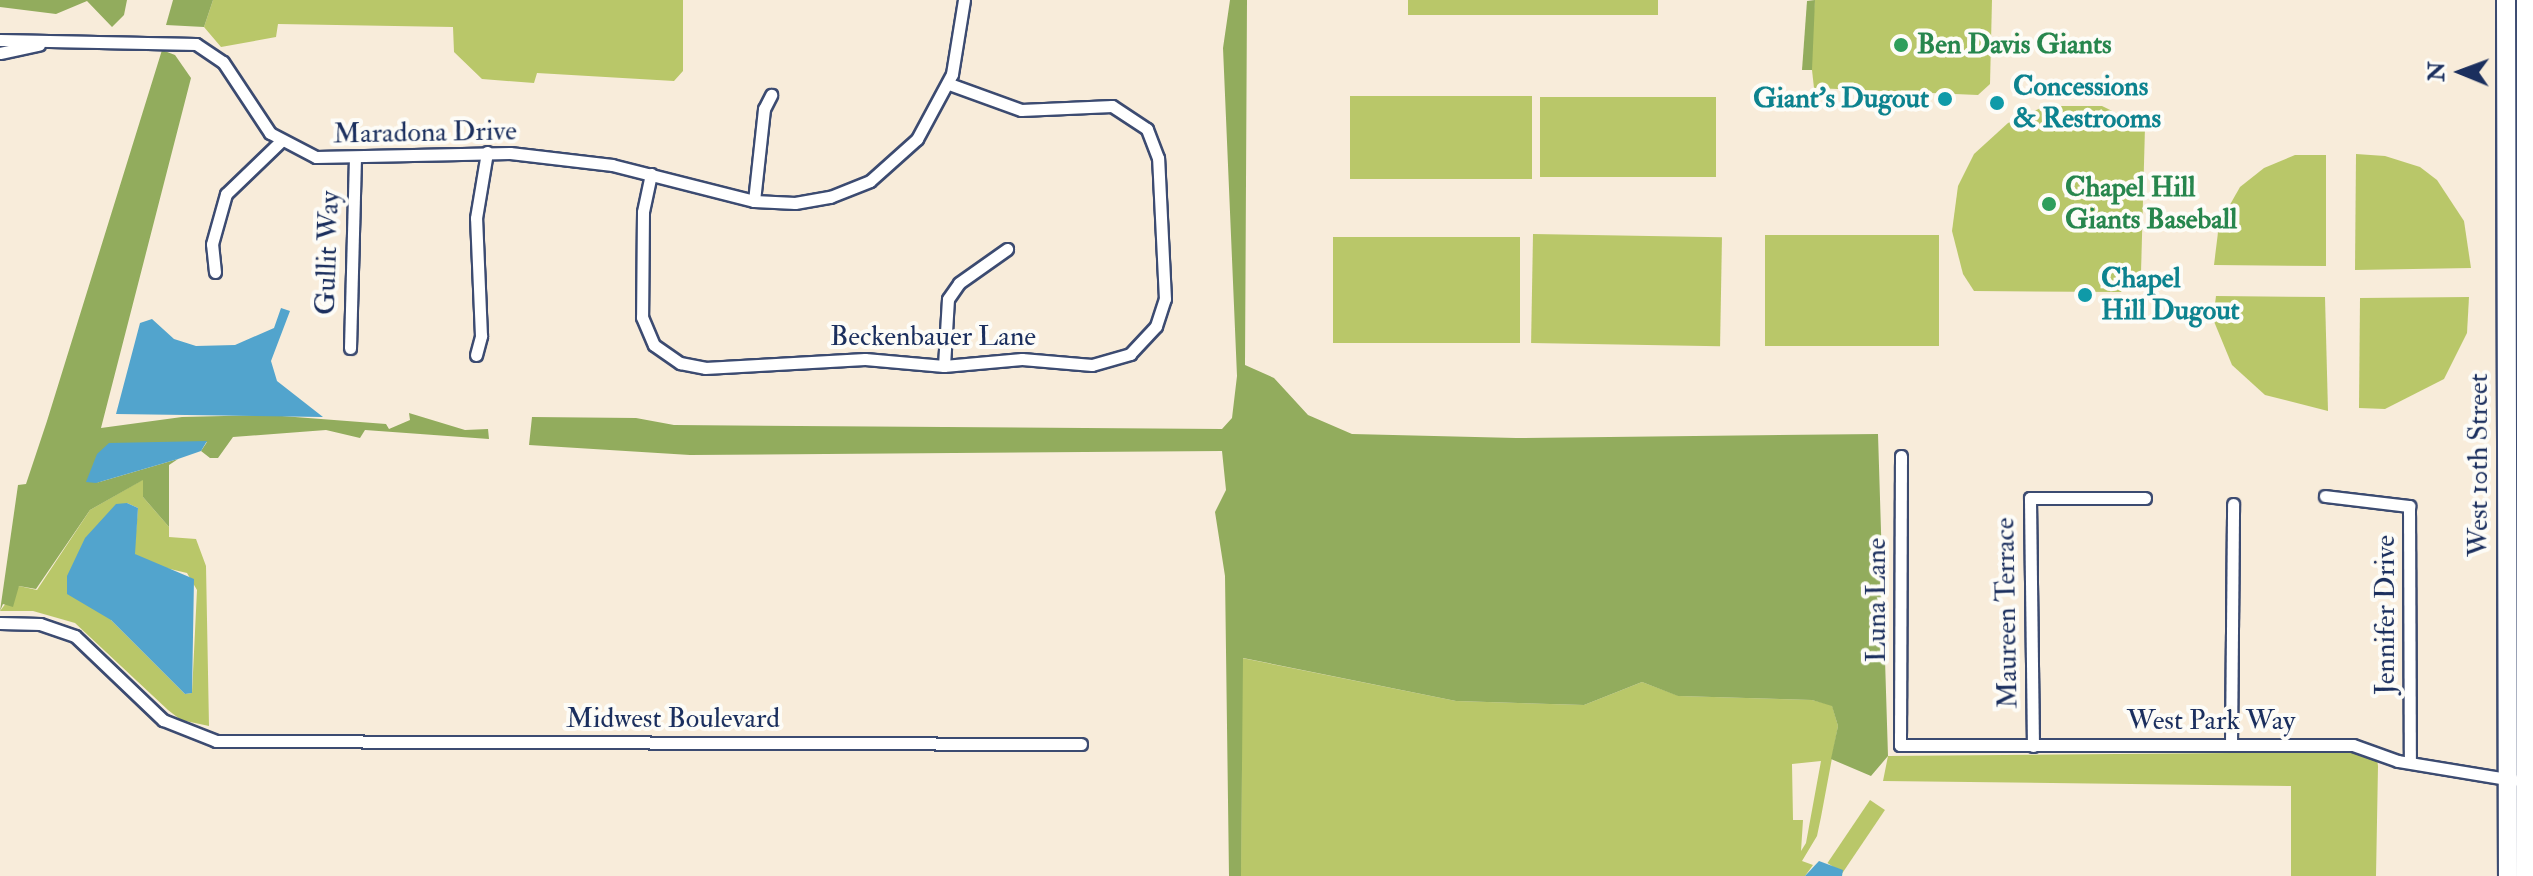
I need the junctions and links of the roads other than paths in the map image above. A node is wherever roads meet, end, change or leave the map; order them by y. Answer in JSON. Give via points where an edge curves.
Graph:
{"nodes":[{"id":1,"x":964,"y":0,"type":"edge"},
{"id":2,"x":2506,"y":0,"type":"edge"},
{"id":3,"x":2526,"y":0,"type":"edge"},
{"id":4,"x":0,"y":40,"type":"edge"},
{"id":5,"x":47,"y":42,"type":"junction"},
{"id":6,"x":0,"y":53,"type":"edge"},
{"id":7,"x":2506,"y":53,"type":"junction"},
{"id":8,"x":2529,"y":53,"type":"edge"},
{"id":9,"x":949,"y":84,"type":"junction"},
{"id":10,"x":771,"y":95,"type":"dead end"},
{"id":11,"x":281,"y":141,"type":"junction"},
{"id":12,"x":487,"y":152,"type":"junction"},
{"id":13,"x":355,"y":160,"type":"junction"},
{"id":14,"x":651,"y":174,"type":"junction"},
{"id":15,"x":2506,"y":198,"type":"junction"},
{"id":16,"x":2529,"y":198,"type":"edge"},
{"id":17,"x":754,"y":201,"type":"junction"},
{"id":18,"x":1007,"y":249,"type":"dead end"},
{"id":19,"x":215,"y":272,"type":"dead end"},
{"id":20,"x":2522,"y":272,"type":"edge"},
{"id":21,"x":350,"y":348,"type":"dead end"},
{"id":22,"x":476,"y":355,"type":"dead end"},
{"id":23,"x":944,"y":366,"type":"junction"},
{"id":24,"x":1901,"y":456,"type":"dead end"},
{"id":25,"x":2325,"y":496,"type":"dead end"},
{"id":26,"x":2145,"y":498,"type":"dead end"},
{"id":27,"x":2233,"y":504,"type":"dead end"},
{"id":28,"x":2507,"y":550,"type":"junction"},
{"id":29,"x":2530,"y":550,"type":"edge"},
{"id":30,"x":0,"y":623,"type":"edge"},
{"id":31,"x":2531,"y":640,"type":"edge"},
{"id":32,"x":1081,"y":744,"type":"dead end"},
{"id":33,"x":1900,"y":745,"type":"joint"},
{"id":34,"x":2231,"y":745,"type":"junction"},
{"id":35,"x":2033,"y":746,"type":"junction"},
{"id":36,"x":2410,"y":761,"type":"junction"},
{"id":37,"x":2521,"y":782,"type":"edge"},
{"id":38,"x":2508,"y":876,"type":"edge"},
{"id":39,"x":2526,"y":876,"type":"edge"}],
"edges":[{"from":1,"to":9,"type":"street","name":"Maradona Drive"},
{"from":2,"to":7,"type":"main road","name":"West 10th Street"},
{"from":3,"to":8,"type":"main road","name":"West 10th Street"},
{"from":4,"to":5,"type":"street","name":"Maradona Drive"},
{"from":5,"to":6,"type":"street","name":"Maradona Drive"},
{"from":5,"to":11,"type":"street","name":"Maradona Drive","via":[[196,44],[227,66],[264,125]]},
{"from":7,"to":8,"type":"street"},
{"from":7,"to":15,"type":"main road","name":"West 10th Street"},
{"from":8,"to":16,"type":"main road","name":"West 10th Street"},
{"from":9,"to":17,"type":"street","name":"Maradona Drive","via":[[917,139],[870,181],[816,201]]},
{"from":9,"to":23,"type":"street","name":"Beckenbauer Lane","via":[[1021,110],[1112,106],[1147,129],[1158,158],[1165,287],[1154,330],[1130,354],[1104,364],[1022,359]]},
{"from":10,"to":17,"type":"street","via":[[764,109]]},
{"from":11,"to":13,"type":"street","name":"Maradona Drive","via":[[311,156]]},
{"from":11,"to":19,"type":"street","via":[[226,194],[212,244]]},
{"from":12,"to":13,"type":"street","name":"Maradona Drive"},
{"from":12,"to":14,"type":"street","name":"Maradona Drive"},
{"from":12,"to":22,"type":"street","via":[[476,218],[481,336]]},
{"from":13,"to":21,"type":"street","name":"Gullit Way"},
{"from":14,"to":17,"type":"street","name":"Maradona Drive"},
{"from":14,"to":23,"type":"street","name":"Beckenbauer Lane","via":[[643,212],[644,323],[667,356],[701,368],[865,359]]},
{"from":15,"to":16,"type":"street"},
{"from":15,"to":20,"type":"main road","name":"West 10th Street"},
{"from":16,"to":20,"type":"main road","name":"West 10th Street"},
{"from":18,"to":23,"type":"street","via":[[959,283],[948,299]]},
{"from":20,"to":28,"type":"main road","name":"West 10th Street"},
{"from":20,"to":29,"type":"main road","name":"West 10th Street"},
{"from":24,"to":33,"type":"street","name":"Luna Lane"},
{"from":25,"to":36,"type":"street","name":"Jennifer Drive","via":[[2409,506]]},
{"from":26,"to":35,"type":"street","name":"Maureen Terrace","via":[[2030,498]]},
{"from":27,"to":34,"type":"street"},
{"from":28,"to":29,"type":"street"},
{"from":28,"to":37,"type":"main road","name":"West 10th Street"},
{"from":29,"to":31,"type":"main road","name":"West 10th Street"},
{"from":30,"to":32,"type":"street","name":"Midwest Boulevard","via":[[40,624],[75,636],[180,730],[213,741]]},
{"from":31,"to":37,"type":"main road","name":"West 10th Street"},
{"from":33,"to":35,"type":"street","name":"West Park Way"},
{"from":34,"to":35,"type":"street","name":"West Park Way"},
{"from":34,"to":36,"type":"street","name":"West Park Way","via":[[2353,745]]},
{"from":36,"to":37,"type":"street","name":"West Park Way"},
{"from":37,"to":38,"type":"main road","name":"West 10th Street"},
{"from":37,"to":39,"type":"main road","name":"West 10th Street"}]}
